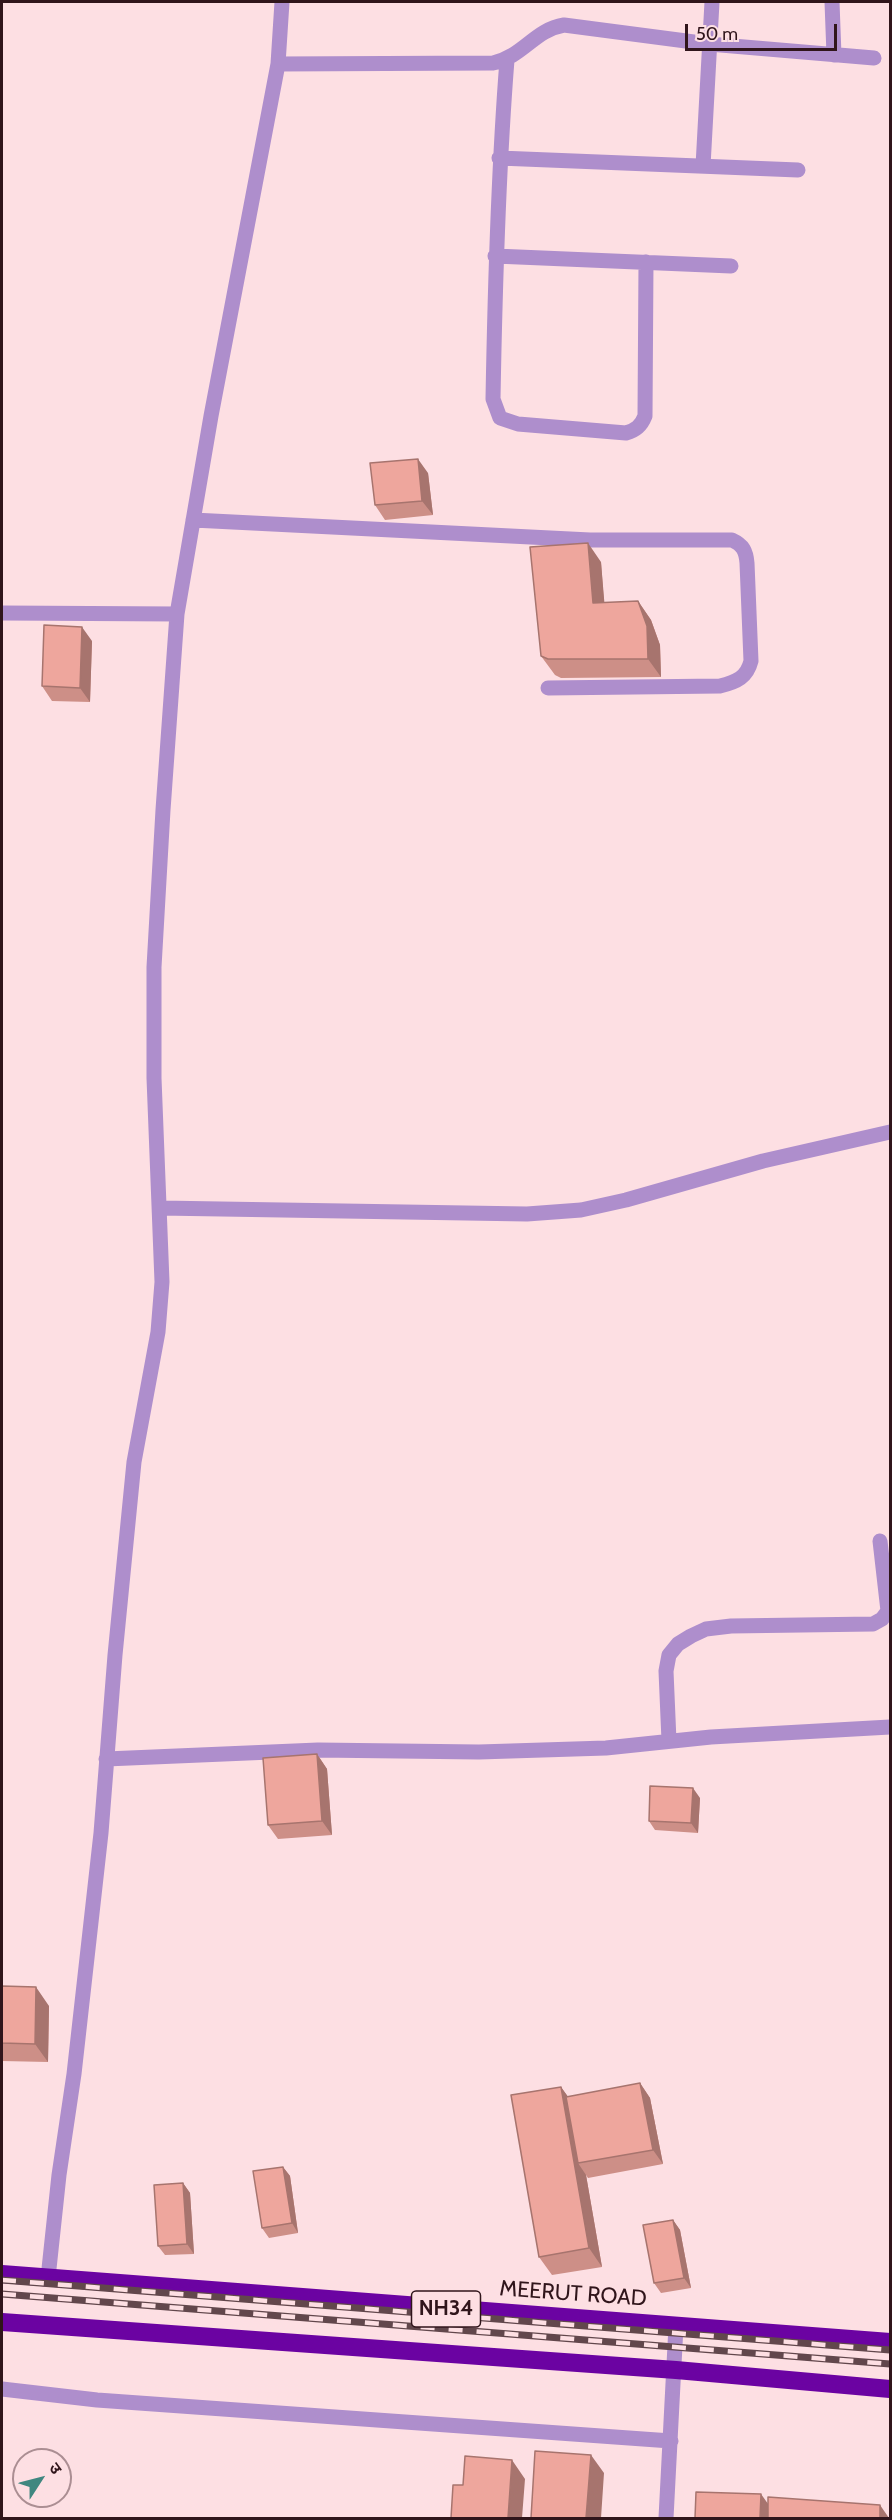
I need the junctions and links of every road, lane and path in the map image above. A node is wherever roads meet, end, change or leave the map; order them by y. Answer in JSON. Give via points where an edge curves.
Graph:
{"nodes":[{"id":1,"x":282,"y":2,"type":"edge"},
{"id":2,"x":712,"y":2,"type":"edge"},
{"id":3,"x":832,"y":2,"type":"edge"},
{"id":4,"x":709,"y":44,"type":"junction"},
{"id":5,"x":834,"y":55,"type":"junction"},
{"id":6,"x":874,"y":58,"type":"dead end"},
{"id":7,"x":507,"y":60,"type":"junction"},
{"id":8,"x":278,"y":64,"type":"junction"},
{"id":9,"x":499,"y":158,"type":"junction"},
{"id":10,"x":703,"y":166,"type":"junction"},
{"id":11,"x":798,"y":170,"type":"dead end"},
{"id":12,"x":495,"y":256,"type":"junction"},
{"id":13,"x":646,"y":262,"type":"junction"},
{"id":14,"x":731,"y":266,"type":"dead end"},
{"id":15,"x":193,"y":520,"type":"junction"},
{"id":16,"x":2,"y":613,"type":"edge"},
{"id":17,"x":177,"y":614,"type":"junction"},
{"id":18,"x":548,"y":688,"type":"dead end"},
{"id":19,"x":891,"y":1132,"type":"edge"},
{"id":20,"x":160,"y":1208,"type":"junction"},
{"id":21,"x":880,"y":1541,"type":"dead end"},
{"id":22,"x":891,"y":1727,"type":"edge"},
{"id":23,"x":669,"y":1741,"type":"junction"},
{"id":24,"x":106,"y":1759,"type":"junction"},
{"id":25,"x":2,"y":2274,"type":"edge"},
{"id":26,"x":48,"y":2278,"type":"junction"},
{"id":27,"x":2,"y":2322,"type":"edge"},
{"id":28,"x":676,"y":2326,"type":"junction"},
{"id":29,"x":891,"y":2342,"type":"edge"},
{"id":30,"x":676,"y":2370,"type":"junction"},
{"id":31,"x":2,"y":2389,"type":"edge"},
{"id":32,"x":891,"y":2389,"type":"edge"},
{"id":33,"x":671,"y":2441,"type":"junction"},
{"id":34,"x":666,"y":2518,"type":"edge"}],
"edges":[{"from":1,"to":8,"type":"street"},
{"from":2,"to":4,"type":"street"},
{"from":3,"to":5,"type":"street"},
{"from":4,"to":5,"type":"street"},
{"from":4,"to":7,"type":"street","via":[[564,25],[552,27]]},
{"from":4,"to":10,"type":"street"},
{"from":5,"to":6,"type":"street"},
{"from":7,"to":8,"type":"street","via":[[474,64]]},
{"from":7,"to":9,"type":"street"},
{"from":8,"to":15,"type":"street"},
{"from":9,"to":10,"type":"street"},
{"from":9,"to":12,"type":"street"},
{"from":10,"to":11,"type":"street"},
{"from":12,"to":13,"type":"street"},
{"from":12,"to":13,"type":"street","via":[[494,399],[500,418],[518,424],[626,433],[636,430],[645,416]]},
{"from":13,"to":14,"type":"street"},
{"from":15,"to":17,"type":"street"},
{"from":15,"to":18,"type":"street","via":[[590,540],[732,540],[741,544],[747,563],[751,661],[741,678],[720,686]]},
{"from":16,"to":17,"type":"street"},
{"from":17,"to":20,"type":"street","via":[[154,967]]},
{"from":19,"to":20,"type":"street","via":[[763,1161],[581,1210],[527,1214]]},
{"from":20,"to":24,"type":"street","via":[[162,1282],[158,1332],[134,1462]]},
{"from":21,"to":23,"type":"street","via":[[888,1611],[873,1624],[731,1626],[706,1629],[678,1644],[669,1655],[666,1671]]},
{"from":22,"to":23,"type":"street"},
{"from":23,"to":24,"type":"street","via":[[606,1748],[479,1752],[318,1750]]},
{"from":24,"to":26,"type":"street","via":[[101,1833]]},
{"from":25,"to":26,"type":"highway","name":"MEERUT ROAD","number":"NH34"},
{"from":26,"to":28,"type":"highway","name":"MEERUT ROAD","number":"NH34"},
{"from":27,"to":30,"type":"highway","number":"NH34"},
{"from":28,"to":29,"type":"highway","name":"MEERUT ROAD","number":"NH34"},
{"from":28,"to":30,"type":"street"},
{"from":30,"to":32,"type":"highway","number":"NH34"},
{"from":30,"to":33,"type":"street"},
{"from":31,"to":33,"type":"street","via":[[97,2400]]},
{"from":33,"to":34,"type":"street"}]}
